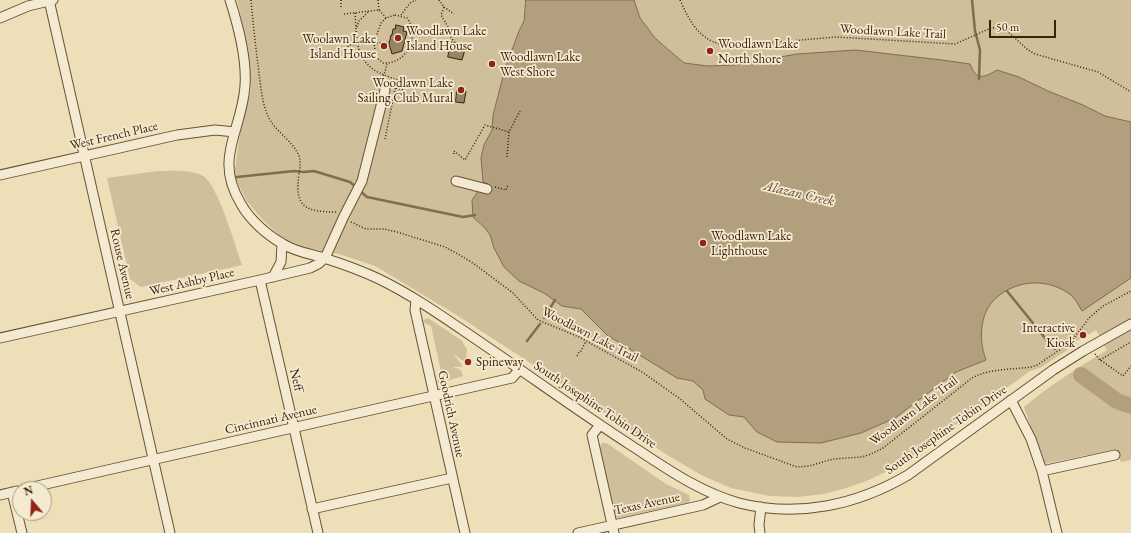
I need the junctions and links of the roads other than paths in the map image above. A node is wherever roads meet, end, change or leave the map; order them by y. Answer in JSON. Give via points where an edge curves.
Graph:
{"nodes":[{"id":1,"x":50,"y":0,"type":"edge"},
{"id":2,"x":230,"y":0,"type":"edge"},
{"id":3,"x":0,"y":18,"type":"edge"},
{"id":4,"x":382,"y":88,"type":"road end"},
{"id":5,"x":235,"y":132,"type":"junction"},
{"id":6,"x":84,"y":157,"type":"junction"},
{"id":7,"x":0,"y":176,"type":"edge"},
{"id":8,"x":456,"y":181,"type":"dead end"},
{"id":9,"x":487,"y":189,"type":"dead end"},
{"id":10,"x":282,"y":244,"type":"junction"},
{"id":11,"x":325,"y":258,"type":"junction"},
{"id":12,"x":273,"y":277,"type":"junction"},
{"id":13,"x":260,"y":280,"type":"junction"},
{"id":14,"x":416,"y":300,"type":"junction"},
{"id":15,"x":120,"y":311,"type":"junction"},
{"id":16,"x":1131,"y":324,"type":"edge"},
{"id":17,"x":0,"y":338,"type":"edge"},
{"id":18,"x":520,"y":369,"type":"junction"},
{"id":19,"x":435,"y":396,"type":"junction"},
{"id":20,"x":1014,"y":398,"type":"junction"},
{"id":21,"x":600,"y":425,"type":"junction"},
{"id":22,"x":294,"y":428,"type":"junction"},
{"id":23,"x":1115,"y":454,"type":"dead end"},
{"id":24,"x":154,"y":460,"type":"junction"},
{"id":25,"x":1042,"y":471,"type":"junction"},
{"id":26,"x":452,"y":478,"type":"junction"},
{"id":27,"x":52,"y":483,"type":"edge"},
{"id":28,"x":12,"y":492,"type":"edge"},
{"id":29,"x":0,"y":495,"type":"edge"},
{"id":30,"x":720,"y":497,"type":"junction"},
{"id":31,"x":761,"y":507,"type":"junction"},
{"id":32,"x":312,"y":509,"type":"junction"},
{"id":33,"x":20,"y":521,"type":"edge"},
{"id":34,"x":613,"y":529,"type":"edge"},
{"id":35,"x":22,"y":533,"type":"edge"},
{"id":36,"x":170,"y":533,"type":"edge"},
{"id":37,"x":318,"y":533,"type":"edge"},
{"id":38,"x":465,"y":533,"type":"edge"},
{"id":39,"x":578,"y":533,"type":"edge"},
{"id":40,"x":760,"y":533,"type":"edge"},
{"id":41,"x":1057,"y":533,"type":"edge"}],
"edges":[{"from":1,"to":3,"type":"street"},
{"from":1,"to":6,"type":"street","name":"Rouse Avenue"},
{"from":2,"to":5,"type":"street","name":"South Josephine Tobin Drive","via":[[244,58],[245,75],[244,98]]},
{"from":4,"to":11,"type":"street","via":[[362,181]]},
{"from":5,"to":6,"type":"street","name":"West French Place","via":[[196,132]]},
{"from":5,"to":10,"type":"street","name":"South Josephine Tobin Drive","via":[[228,159],[236,195],[257,223]]},
{"from":6,"to":7,"type":"street","name":"West French Place"},
{"from":6,"to":15,"type":"street","name":"Rouse Avenue"},
{"from":8,"to":9,"type":"street"},
{"from":10,"to":11,"type":"street","name":"South Josephine Tobin Drive"},
{"from":10,"to":12,"type":"street","via":[[281,262]]},
{"from":11,"to":12,"type":"street","name":"West Ashby Place","via":[[310,268]]},
{"from":11,"to":14,"type":"street","name":"South Josephine Tobin Drive","via":[[380,279]]},
{"from":12,"to":13,"type":"street","name":"West Ashby Place"},
{"from":13,"to":15,"type":"street","name":"West Ashby Place"},
{"from":13,"to":22,"type":"street","name":"Neff"},
{"from":14,"to":18,"type":"street","name":"South Josephine Tobin Drive"},
{"from":14,"to":19,"type":"street","name":"Goodrich Avenue","via":[[415,310]]},
{"from":15,"to":17,"type":"street","name":"West Ashby Place"},
{"from":15,"to":24,"type":"street","name":"Rouse Avenue"},
{"from":16,"to":20,"type":"street","name":"South Josephine Tobin Drive"},
{"from":18,"to":19,"type":"street","name":"Cincinnati Avenue","via":[[512,378]]},
{"from":18,"to":21,"type":"street","name":"South Josephine Tobin Drive"},
{"from":19,"to":22,"type":"street","name":"Cincinnati Avenue"},
{"from":19,"to":26,"type":"street","name":"Goodrich Avenue"},
{"from":20,"to":25,"type":"street"},
{"from":20,"to":31,"type":"street","name":"South Josephine Tobin Drive","via":[[889,486],[848,502],[828,506]]},
{"from":21,"to":30,"type":"street","name":"South Josephine Tobin Drive","via":[[695,486]]},
{"from":21,"to":34,"type":"street","via":[[592,434]]},
{"from":22,"to":24,"type":"street","name":"Cincinnati Avenue"},
{"from":22,"to":32,"type":"street","name":"Neff"},
{"from":23,"to":25,"type":"street"},
{"from":24,"to":27,"type":"street","name":"Cincinnati Avenue"},
{"from":24,"to":36,"type":"street","name":"Rouse Avenue"},
{"from":25,"to":41,"type":"street"},
{"from":26,"to":32,"type":"street"},
{"from":26,"to":38,"type":"street","name":"Goodrich Avenue"},
{"from":28,"to":29,"type":"street"},
{"from":30,"to":31,"type":"street","name":"South Josephine Tobin Drive"},
{"from":30,"to":34,"type":"street","name":"Texas Avenue","via":[[704,505]]},
{"from":31,"to":40,"type":"street"},
{"from":32,"to":37,"type":"street","name":"Neff"},
{"from":33,"to":35,"type":"street"},
{"from":34,"to":39,"type":"street","name":"Texas Avenue"}]}
